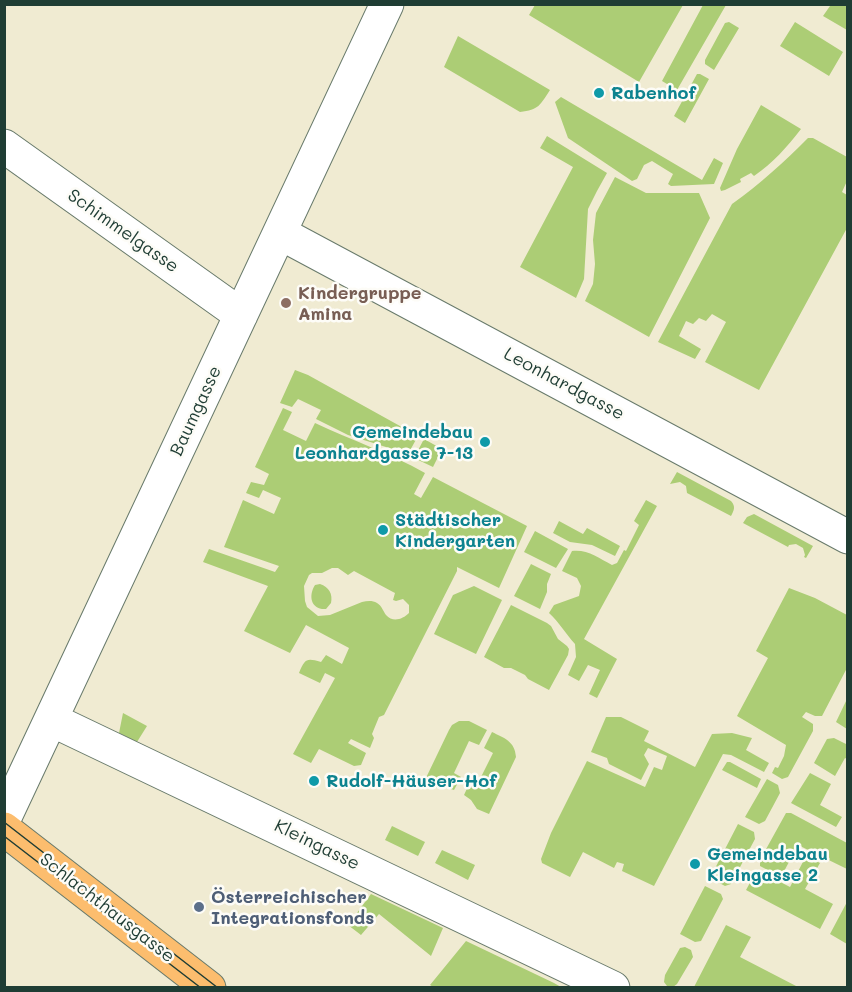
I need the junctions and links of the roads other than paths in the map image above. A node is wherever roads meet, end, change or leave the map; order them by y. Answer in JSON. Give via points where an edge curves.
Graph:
{"nodes":[{"id":1,"x":387,"y":4,"type":"edge"},
{"id":2,"x":4,"y":146,"type":"edge"},
{"id":3,"x":280,"y":232,"type":"junction"},
{"id":4,"x":241,"y":315,"type":"junction"},
{"id":5,"x":848,"y":537,"type":"edge"},
{"id":6,"x":52,"y":720,"type":"junction"},
{"id":7,"x":4,"y":819,"type":"edge"},
{"id":8,"x":4,"y":829,"type":"edge"},
{"id":9,"x":209,"y":987,"type":"edge"},
{"id":10,"x":614,"y":987,"type":"edge"}],
"edges":[{"from":1,"to":3,"type":"street","name":"Baumgasse"},
{"from":2,"to":4,"type":"street","name":"Schimmelgasse"},
{"from":3,"to":4,"type":"street","name":"Baumgasse"},
{"from":3,"to":5,"type":"street","name":"Leonhardgasse"},
{"from":4,"to":6,"type":"street","name":"Baumgasse"},
{"from":6,"to":7,"type":"street","name":"Baumgasse"},
{"from":6,"to":10,"type":"street","name":"Kleingasse"},
{"from":8,"to":9,"type":"main road","name":"Schlachthausgasse"}]}
